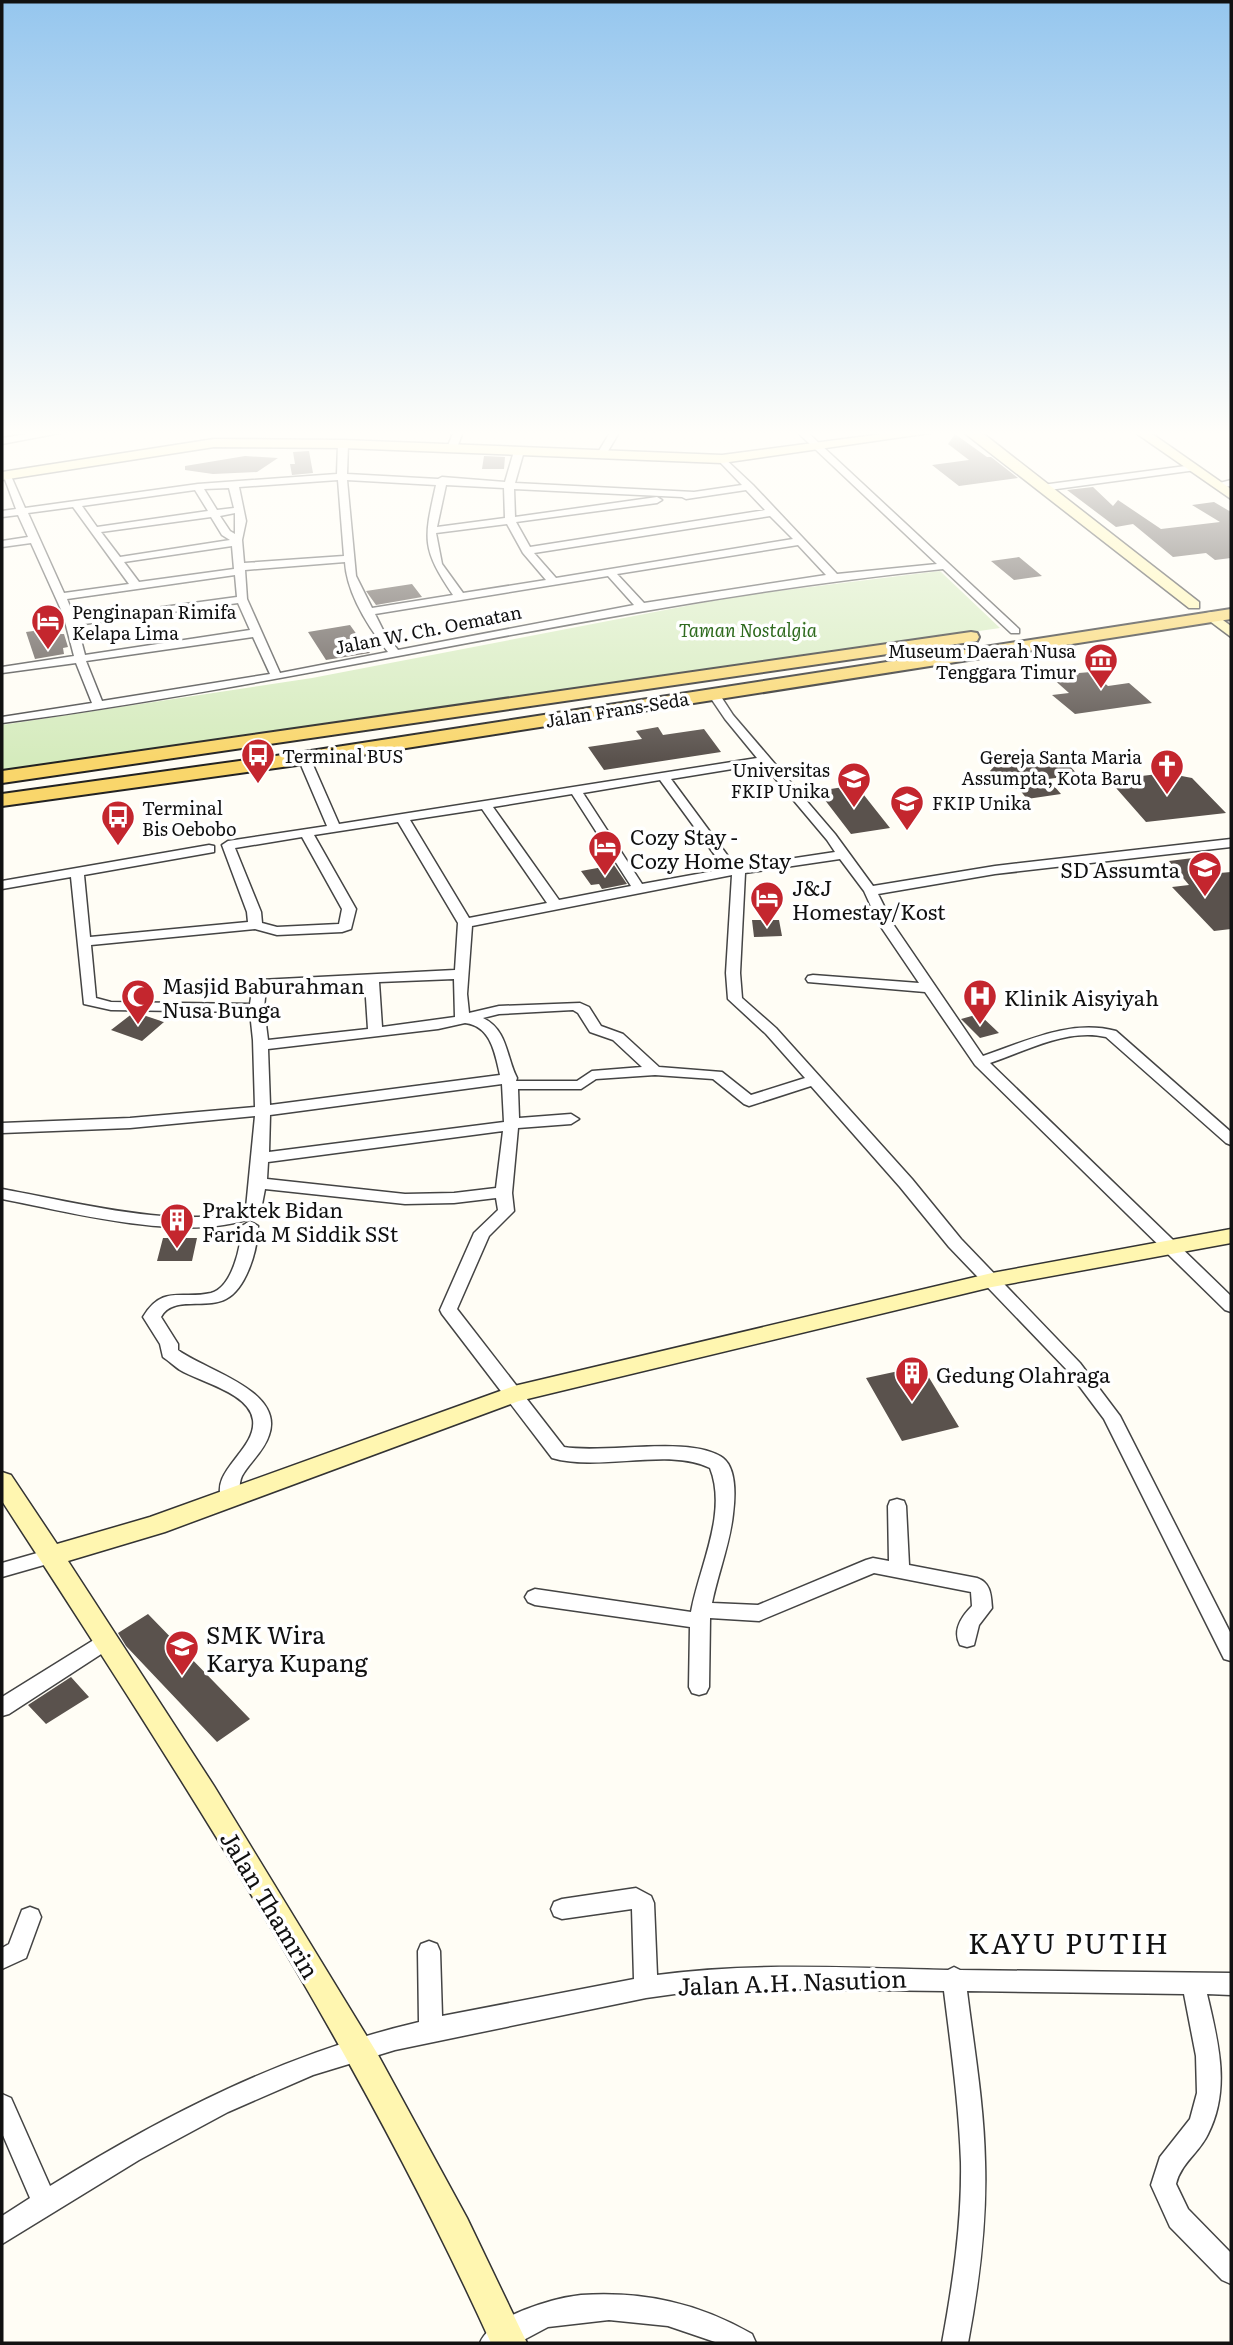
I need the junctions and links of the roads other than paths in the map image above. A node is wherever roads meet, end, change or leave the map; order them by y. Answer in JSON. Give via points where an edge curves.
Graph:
{"nodes":[{"id":1,"x":25,"y":540,"type":"edge"},
{"id":2,"x":35,"y":540,"type":"edge"},
{"id":3,"x":105,"y":540,"type":"edge"},
{"id":4,"x":349,"y":540,"type":"edge"},
{"id":5,"x":433,"y":540,"type":"edge"},
{"id":6,"x":521,"y":540,"type":"edge"},
{"id":7,"x":594,"y":540,"type":"edge"},
{"id":8,"x":917,"y":540,"type":"edge"},
{"id":9,"x":1110,"y":540,"type":"edge"},
{"id":10,"x":237,"y":541,"type":"joint"},
{"id":11,"x":801,"y":541,"type":"joint"},
{"id":12,"x":2,"y":544,"type":"edge"},
{"id":13,"x":527,"y":551,"type":"junction"},
{"id":14,"x":118,"y":559,"type":"junction"},
{"id":15,"x":347,"y":559,"type":"junction"},
{"id":16,"x":944,"y":566,"type":"junction"},
{"id":17,"x":238,"y":569,"type":"junction"},
{"id":18,"x":609,"y":571,"type":"junction"},
{"id":19,"x":834,"y":577,"type":"junction"},
{"id":20,"x":553,"y":581,"type":"junction"},
{"id":21,"x":136,"y":586,"type":"junction"},
{"id":22,"x":60,"y":597,"type":"junction"},
{"id":23,"x":460,"y":597,"type":"junction"},
{"id":24,"x":242,"y":599,"type":"junction"},
{"id":25,"x":1231,"y":600,"type":"edge"},
{"id":26,"x":1194,"y":605,"type":"junction"},
{"id":27,"x":641,"y":607,"type":"junction"},
{"id":28,"x":368,"y":612,"type":"junction"},
{"id":29,"x":1231,"y":614,"type":"edge"},
{"id":30,"x":1212,"y":616,"type":"junction"},
{"id":31,"x":71,"y":623,"type":"junction"},
{"id":32,"x":1015,"y":631,"type":"junction"},
{"id":33,"x":255,"y":633,"type":"junction"},
{"id":34,"x":1231,"y":633,"type":"edge"},
{"id":35,"x":395,"y":653,"type":"junction"},
{"id":36,"x":80,"y":658,"type":"junction"},
{"id":37,"x":814,"y":660,"type":"junction"},
{"id":38,"x":778,"y":665,"type":"junction"},
{"id":39,"x":2,"y":670,"type":"edge"},
{"id":40,"x":276,"y":676,"type":"junction"},
{"id":41,"x":827,"y":677,"type":"junction"},
{"id":42,"x":793,"y":682,"type":"junction"},
{"id":43,"x":714,"y":694,"type":"junction"},
{"id":44,"x":97,"y":704,"type":"junction"},
{"id":45,"x":2,"y":720,"type":"edge"},
{"id":46,"x":304,"y":758,"type":"junction"},
{"id":47,"x":766,"y":760,"type":"junction"},
{"id":48,"x":664,"y":776,"type":"junction"},
{"id":49,"x":2,"y":777,"type":"edge"},
{"id":50,"x":575,"y":789,"type":"junction"},
{"id":51,"x":2,"y":800,"type":"edge"},
{"id":52,"x":485,"y":804,"type":"junction"},
{"id":53,"x":402,"y":818,"type":"junction"},
{"id":54,"x":335,"y":829,"type":"junction"},
{"id":55,"x":306,"y":833,"type":"junction"},
{"id":56,"x":1231,"y":843,"type":"edge"},
{"id":57,"x":209,"y":849,"type":"dead end"},
{"id":58,"x":841,"y":855,"type":"junction"},
{"id":59,"x":736,"y":870,"type":"junction"},
{"id":60,"x":77,"y":873,"type":"junction"},
{"id":61,"x":2,"y":885,"type":"edge"},
{"id":62,"x":639,"y":889,"type":"junction"},
{"id":63,"x":870,"y":891,"type":"junction"},
{"id":64,"x":556,"y":906,"type":"junction"},
{"id":65,"x":466,"y":923,"type":"junction"},
{"id":66,"x":255,"y":925,"type":"junction"},
{"id":67,"x":84,"y":943,"type":"junction"},
{"id":68,"x":461,"y":974,"type":"junction"},
{"id":69,"x":813,"y":979,"type":"dead end"},
{"id":70,"x":372,"y":980,"type":"junction"},
{"id":71,"x":929,"y":988,"type":"junction"},
{"id":72,"x":255,"y":1008,"type":"junction"},
{"id":73,"x":462,"y":1018,"type":"junction"},
{"id":74,"x":374,"y":1032,"type":"junction"},
{"id":75,"x":261,"y":1045,"type":"junction"},
{"id":76,"x":980,"y":1062,"type":"junction"},
{"id":77,"x":655,"y":1071,"type":"junction"},
{"id":78,"x":814,"y":1080,"type":"junction"},
{"id":79,"x":510,"y":1081,"type":"junction"},
{"id":80,"x":260,"y":1113,"type":"junction"},
{"id":81,"x":571,"y":1119,"type":"dead end"},
{"id":82,"x":513,"y":1125,"type":"junction"},
{"id":83,"x":2,"y":1128,"type":"edge"},
{"id":84,"x":1231,"y":1140,"type":"edge"},
{"id":85,"x":261,"y":1158,"type":"junction"},
{"id":86,"x":259,"y":1184,"type":"junction"},
{"id":87,"x":503,"y":1192,"type":"junction"},
{"id":88,"x":2,"y":1194,"type":"edge"},
{"id":89,"x":250,"y":1226,"type":"dead end"},
{"id":90,"x":1231,"y":1236,"type":"edge"},
{"id":91,"x":1174,"y":1249,"type":"junction"},
{"id":92,"x":992,"y":1280,"type":"junction"},
{"id":93,"x":1231,"y":1306,"type":"edge"},
{"id":94,"x":514,"y":1394,"type":"junction"},
{"id":95,"x":2,"y":1482,"type":"edge"},
{"id":96,"x":230,"y":1497,"type":"junction"},
{"id":97,"x":897,"y":1506,"type":"dead end"},
{"id":98,"x":51,"y":1556,"type":"junction"},
{"id":99,"x":899,"y":1568,"type":"junction"},
{"id":100,"x":2,"y":1570,"type":"edge"},
{"id":101,"x":535,"y":1597,"type":"dead end"},
{"id":102,"x":701,"y":1616,"type":"junction"},
{"id":103,"x":967,"y":1639,"type":"dead end"},
{"id":104,"x":105,"y":1641,"type":"junction"},
{"id":105,"x":1231,"y":1653,"type":"edge"},
{"id":106,"x":699,"y":1687,"type":"dead end"},
{"id":107,"x":2,"y":1708,"type":"edge"},
{"id":108,"x":562,"y":1909,"type":"dead end"},
{"id":109,"x":30,"y":1917,"type":"dead end"},
{"id":110,"x":429,"y":1951,"type":"dead end"},
{"id":111,"x":2,"y":1959,"type":"edge"},
{"id":112,"x":954,"y":1978,"type":"junction"},
{"id":113,"x":1193,"y":1984,"type":"junction"},
{"id":114,"x":1231,"y":1984,"type":"edge"},
{"id":115,"x":646,"y":1987,"type":"junction"},
{"id":116,"x":431,"y":2031,"type":"junction"},
{"id":117,"x":359,"y":2049,"type":"junction"},
{"id":118,"x":2,"y":2106,"type":"edge"},
{"id":119,"x":46,"y":2203,"type":"junction"},
{"id":120,"x":2,"y":2231,"type":"edge"},
{"id":121,"x":1231,"y":2271,"type":"edge"},
{"id":122,"x":503,"y":2341,"type":"edge"},
{"id":123,"x":743,"y":2343,"type":"edge"},
{"id":124,"x":955,"y":2343,"type":"edge"}],
"edges":[{"from":1,"to":12,"type":"street"},
{"from":2,"to":22,"type":"street"},
{"from":3,"to":14,"type":"street"},
{"from":4,"to":15,"type":"street"},
{"from":5,"to":23,"type":"street","via":[[438,564]]},
{"from":6,"to":13,"type":"street"},
{"from":7,"to":13,"type":"street"},
{"from":8,"to":16,"type":"street"},
{"from":9,"to":26,"type":"main road"},
{"from":10,"to":14,"type":"street"},
{"from":10,"to":17,"type":"street"},
{"from":11,"to":18,"type":"street"},
{"from":11,"to":19,"type":"street"},
{"from":13,"to":20,"type":"street"},
{"from":14,"to":21,"type":"street"},
{"from":15,"to":17,"type":"street"},
{"from":15,"to":28,"type":"street"},
{"from":16,"to":19,"type":"street","name":"Jalan W. Ch. Oematan"},
{"from":16,"to":32,"type":"street"},
{"from":17,"to":21,"type":"street"},
{"from":17,"to":24,"type":"street"},
{"from":18,"to":20,"type":"street"},
{"from":18,"to":27,"type":"street"},
{"from":19,"to":27,"type":"street","name":"Jalan W. Ch. Oematan"},
{"from":20,"to":23,"type":"street"},
{"from":21,"to":22,"type":"street"},
{"from":22,"to":31,"type":"street"},
{"from":23,"to":28,"type":"street"},
{"from":24,"to":31,"type":"street"},
{"from":24,"to":33,"type":"street"},
{"from":25,"to":26,"type":"main road","name":"Jalan Frans-Seda"},
{"from":26,"to":32,"type":"main road","name":"Jalan Frans-Seda"},
{"from":27,"to":35,"type":"street","name":"Jalan W. Ch. Oematan"},
{"from":28,"to":35,"type":"street"},
{"from":29,"to":30,"type":"main road","name":"Jalan Frans-Seda"},
{"from":30,"to":34,"type":"main road"},
{"from":30,"to":41,"type":"main road","name":"Jalan Frans-Seda"},
{"from":31,"to":36,"type":"street"},
{"from":32,"to":37,"type":"main road","name":"Jalan Frans-Seda"},
{"from":33,"to":36,"type":"street"},
{"from":33,"to":40,"type":"street"},
{"from":35,"to":40,"type":"street","name":"Jalan W. Ch. Oematan"},
{"from":36,"to":39,"type":"street"},
{"from":36,"to":44,"type":"street"},
{"from":37,"to":38,"type":"main road","name":"Jalan Frans-Seda"},
{"from":37,"to":41,"type":"main road","via":[[812,666]]},
{"from":38,"to":42,"type":"main road"},
{"from":38,"to":49,"type":"main road","name":"Jalan Frans-Seda"},
{"from":40,"to":44,"type":"street","name":"Jalan W. Ch. Oematan"},
{"from":41,"to":42,"type":"main road","name":"Jalan Frans-Seda"},
{"from":42,"to":43,"type":"main road","name":"Jalan Frans-Seda"},
{"from":43,"to":46,"type":"main road","name":"Jalan Frans-Seda"},
{"from":43,"to":47,"type":"street"},
{"from":44,"to":45,"type":"street","name":"Jalan W. Ch. Oematan"},
{"from":46,"to":51,"type":"main road","name":"Jalan Frans-Seda"},
{"from":46,"to":54,"type":"street"},
{"from":47,"to":48,"type":"street"},
{"from":47,"to":58,"type":"street"},
{"from":48,"to":50,"type":"street"},
{"from":48,"to":59,"type":"street"},
{"from":50,"to":52,"type":"street"},
{"from":50,"to":62,"type":"street"},
{"from":52,"to":53,"type":"street"},
{"from":52,"to":64,"type":"street"},
{"from":53,"to":54,"type":"street"},
{"from":53,"to":65,"type":"street"},
{"from":54,"to":55,"type":"street"},
{"from":55,"to":66,"type":"street","via":[[228,845]]},
{"from":55,"to":66,"type":"street","via":[[349,909],[346,926],[277,931]]},
{"from":56,"to":63,"type":"street","via":[[1008,868]]},
{"from":57,"to":60,"type":"street"},
{"from":58,"to":59,"type":"street"},
{"from":58,"to":63,"type":"street"},
{"from":59,"to":62,"type":"street"},
{"from":59,"to":78,"type":"street","via":[[733,996]]},
{"from":60,"to":61,"type":"street"},
{"from":60,"to":67,"type":"street"},
{"from":62,"to":64,"type":"street"},
{"from":63,"to":71,"type":"street"},
{"from":64,"to":65,"type":"street"},
{"from":65,"to":68,"type":"street"},
{"from":66,"to":67,"type":"street"},
{"from":67,"to":72,"type":"street","via":[[91,1003]]},
{"from":68,"to":70,"type":"street"},
{"from":68,"to":73,"type":"street"},
{"from":69,"to":71,"type":"street"},
{"from":70,"to":72,"type":"street","via":[[263,982]]},
{"from":70,"to":74,"type":"street"},
{"from":71,"to":76,"type":"street"},
{"from":72,"to":75,"type":"street"},
{"from":73,"to":74,"type":"street"},
{"from":73,"to":77,"type":"street","via":[[499,1010],[576,1006],[584,1010],[595,1029],[618,1037]]},
{"from":73,"to":79,"type":"street","via":[[484,1022],[493,1030]]},
{"from":74,"to":75,"type":"street"},
{"from":75,"to":80,"type":"street"},
{"from":76,"to":84,"type":"street","via":[[1078,1030],[1101,1030]]},
{"from":76,"to":91,"type":"street"},
{"from":77,"to":78,"type":"street","via":[[720,1075],[749,1101]]},
{"from":77,"to":79,"type":"street","via":[[592,1075],[581,1085]]},
{"from":78,"to":92,"type":"street"},
{"from":79,"to":80,"type":"street"},
{"from":79,"to":82,"type":"street"},
{"from":80,"to":83,"type":"street","via":[[87,1127]]},
{"from":80,"to":85,"type":"street"},
{"from":81,"to":82,"type":"street"},
{"from":82,"to":85,"type":"street"},
{"from":82,"to":87,"type":"street"},
{"from":85,"to":86,"type":"street"},
{"from":86,"to":87,"type":"street","via":[[404,1199]]},
{"from":86,"to":88,"type":"street","via":[[254,1211],[227,1222],[166,1220]]},
{"from":87,"to":94,"type":"street","via":[[506,1211],[482,1233],[447,1308]]},
{"from":89,"to":96,"type":"street","via":[[243,1269],[225,1293],[170,1301],[157,1307],[152,1317],[169,1344],[169,1353],[188,1367],[238,1387],[258,1413],[261,1422],[255,1447],[231,1478]]},
{"from":90,"to":91,"type":"main road"},
{"from":91,"to":92,"type":"main road"},
{"from":91,"to":93,"type":"street"},
{"from":92,"to":94,"type":"main road"},
{"from":92,"to":105,"type":"street","via":[[1074,1367],[1111,1416]]},
{"from":94,"to":96,"type":"main road"},
{"from":94,"to":102,"type":"street","via":[[558,1453],[584,1458],[696,1454],[718,1464],[723,1477],[721,1533],[706,1577]]},
{"from":95,"to":98,"type":"main road","name":"Jalan Thamrin"},
{"from":96,"to":98,"type":"main road"},
{"from":97,"to":99,"type":"street"},
{"from":98,"to":100,"type":"street"},
{"from":98,"to":104,"type":"main road","name":"Jalan Thamrin"},
{"from":99,"to":102,"type":"street","via":[[873,1565],[759,1613]]},
{"from":99,"to":103,"type":"street","via":[[980,1588],[982,1608],[969,1622]]},
{"from":101,"to":102,"type":"street"},
{"from":102,"to":106,"type":"street"},
{"from":104,"to":107,"type":"street"},
{"from":104,"to":117,"type":"main road","name":"Jalan Thamrin","via":[[149,1704]]},
{"from":108,"to":115,"type":"street","via":[[636,1898],[643,1903]]},
{"from":109,"to":111,"type":"street","via":[[18,1951]]},
{"from":110,"to":116,"type":"street"},
{"from":112,"to":113,"type":"street","name":"Jalan A.H. Nasution"},
{"from":112,"to":115,"type":"street","name":"Jalan A.H. Nasution","via":[[786,1978]]},
{"from":112,"to":124,"type":"street","via":[[969,2104],[973,2187],[970,2256]]},
{"from":113,"to":114,"type":"street","name":"Jalan A.H. Nasution"},
{"from":113,"to":121,"type":"street","via":[[1205,2040],[1209,2096],[1196,2132],[1170,2160],[1163,2186],[1179,2218]]},
{"from":115,"to":116,"type":"street","name":"Jalan A.H. Nasution"},
{"from":116,"to":117,"type":"street","name":"Jalan A.H. Nasution"},
{"from":117,"to":119,"type":"street","name":"Jalan A.H. Nasution","via":[[271,2081],[192,2117]]},
{"from":117,"to":122,"type":"main road","name":"Jalan Thamrin","via":[[448,2214]]},
{"from":118,"to":119,"type":"street"},
{"from":119,"to":120,"type":"street","name":"Jalan A.H. Nasution"},
{"from":122,"to":123,"type":"street","via":[[536,2318],[565,2310],[635,2306],[699,2319]]}]}
